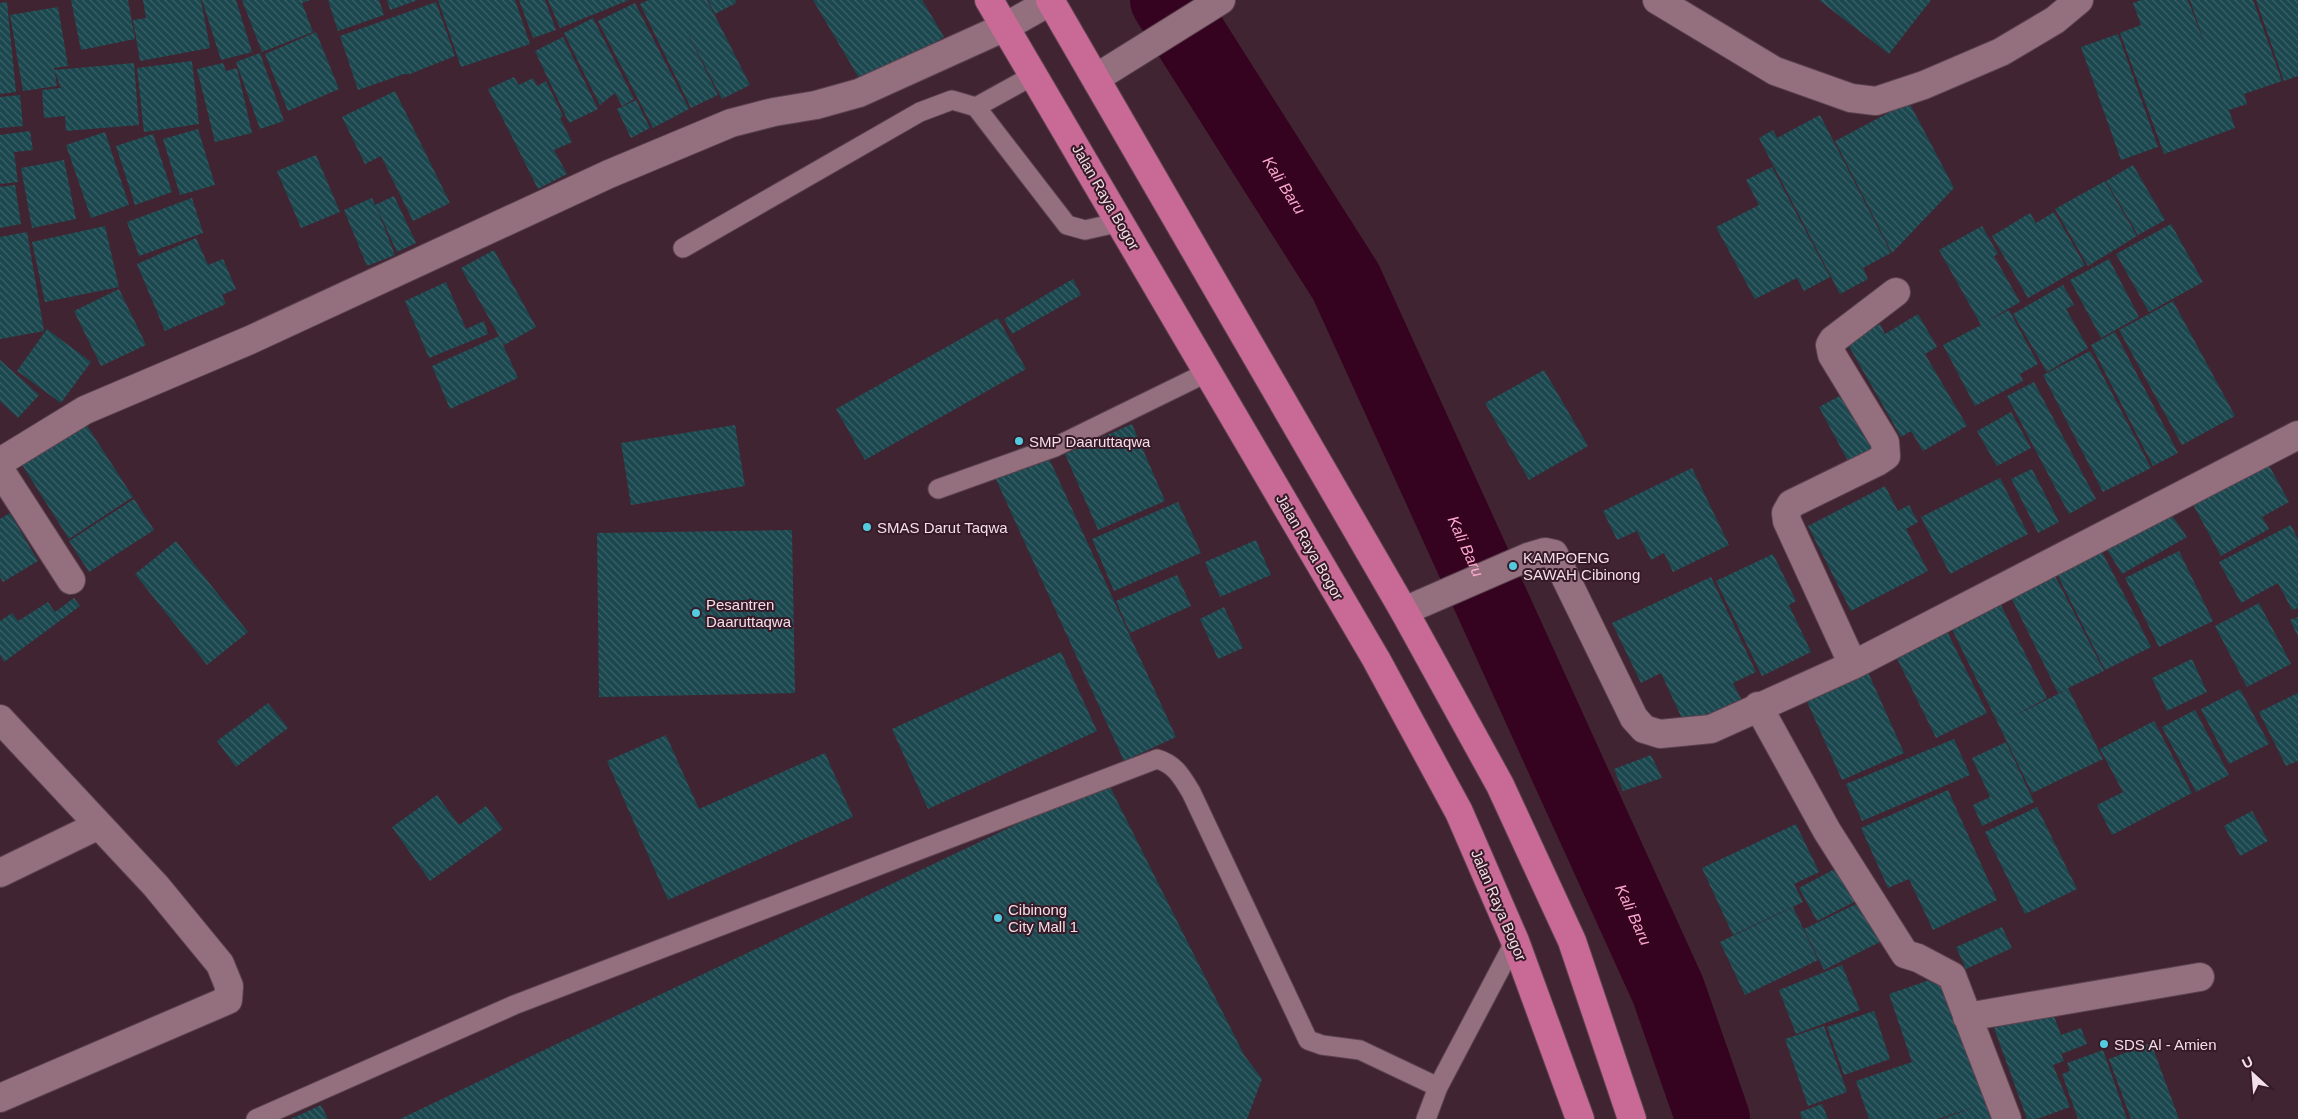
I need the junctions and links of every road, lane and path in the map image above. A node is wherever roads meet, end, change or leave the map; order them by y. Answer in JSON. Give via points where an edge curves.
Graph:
{"nodes":[{"id":1,"x":989,"y":0,"type":"edge"},
{"id":2,"x":1657,"y":0,"type":"edge"},
{"id":3,"x":2079,"y":0,"type":"edge"},
{"id":4,"x":1051,"y":1,"type":"edge"},
{"id":5,"x":1217,"y":3,"type":"edge"},
{"id":6,"x":1005,"y":27,"type":"junction"},
{"id":7,"x":1034,"y":75,"type":"junction"},
{"id":8,"x":1096,"y":78,"type":"junction"},
{"id":9,"x":976,"y":107,"type":"junction"},
{"id":10,"x":1121,"y":222,"type":"junction"},
{"id":11,"x":683,"y":248,"type":"dead end"},
{"id":12,"x":1896,"y":292,"type":"dead end"},
{"id":13,"x":1208,"y":372,"type":"junction"},
{"id":14,"x":2298,"y":435,"type":"edge"},
{"id":15,"x":0,"y":462,"type":"edge"},
{"id":16,"x":0,"y":470,"type":"edge"},
{"id":17,"x":938,"y":489,"type":"dead end"},
{"id":18,"x":71,"y":580,"type":"dead end"},
{"id":19,"x":1404,"y":610,"type":"junction"},
{"id":20,"x":1853,"y":665,"type":"junction"},
{"id":21,"x":1758,"y":706,"type":"junction"},
{"id":22,"x":0,"y":719,"type":"edge"},
{"id":23,"x":99,"y":825,"type":"junction"},
{"id":24,"x":0,"y":873,"type":"edge"},
{"id":25,"x":1516,"y":941,"type":"junction"},
{"id":26,"x":2200,"y":977,"type":"dead end"},
{"id":27,"x":1967,"y":1017,"type":"junction"},
{"id":28,"x":1438,"y":1087,"type":"junction"},
{"id":29,"x":0,"y":1098,"type":"edge"},
{"id":30,"x":256,"y":1119,"type":"edge"},
{"id":31,"x":1426,"y":1119,"type":"edge"},
{"id":32,"x":1580,"y":1119,"type":"edge"},
{"id":33,"x":1632,"y":1119,"type":"edge"},
{"id":34,"x":2007,"y":1119,"type":"edge"}],
"edges":[{"from":1,"to":6,"type":"highway","name":"Jalan Raya Bogor"},
{"from":2,"to":3,"type":"street","via":[[1775,71],[1851,98],[1876,100],[1924,85],[2001,52],[2055,20]]},
{"from":4,"to":6,"type":"street"},
{"from":4,"to":8,"type":"highway"},
{"from":5,"to":8,"type":"street"},
{"from":6,"to":7,"type":"highway","name":"Jalan Raya Bogor"},
{"from":6,"to":15,"type":"street","via":[[859,93],[731,123],[664,150],[250,340],[85,410]]},
{"from":7,"to":9,"type":"lane"},
{"from":7,"to":10,"type":"highway","name":"Jalan Raya Bogor"},
{"from":8,"to":19,"type":"highway"},
{"from":9,"to":10,"type":"lane","via":[[1068,225],[1085,230]]},
{"from":9,"to":11,"type":"lane","via":[[952,100],[934,105]]},
{"from":10,"to":13,"type":"highway","name":"Jalan Raya Bogor"},
{"from":12,"to":20,"type":"street","via":[[1830,345],[1832,355],[1885,442],[1886,456],[1791,504],[1786,513],[1787,522]]},
{"from":13,"to":17,"type":"lane","via":[[1055,447]]},
{"from":13,"to":25,"type":"highway","name":"Jalan Raya Bogor","via":[[1376,659],[1459,812]]},
{"from":14,"to":20,"type":"street"},
{"from":16,"to":18,"type":"street"},
{"from":19,"to":21,"type":"street","via":[[1528,557],[1545,552],[1554,554],[1634,718],[1644,729],[1660,734],[1711,729]]},
{"from":19,"to":33,"type":"highway","via":[[1500,785],[1572,941]]},
{"from":20,"to":21,"type":"street"},
{"from":21,"to":27,"type":"street","via":[[1827,830],[1905,954],[1952,976]]},
{"from":22,"to":23,"type":"street"},
{"from":23,"to":24,"type":"street"},
{"from":23,"to":29,"type":"street","via":[[156,886],[220,964],[229,986],[228,1000]]},
{"from":25,"to":28,"type":"lane"},
{"from":25,"to":32,"type":"highway","name":"Jalan Raya Bogor"},
{"from":26,"to":27,"type":"street"},
{"from":27,"to":34,"type":"street"},
{"from":28,"to":30,"type":"lane","via":[[1360,1050],[1308,1040],[1191,792],[1168,762],[1157,759],[514,1005]]},
{"from":28,"to":31,"type":"lane"}]}
